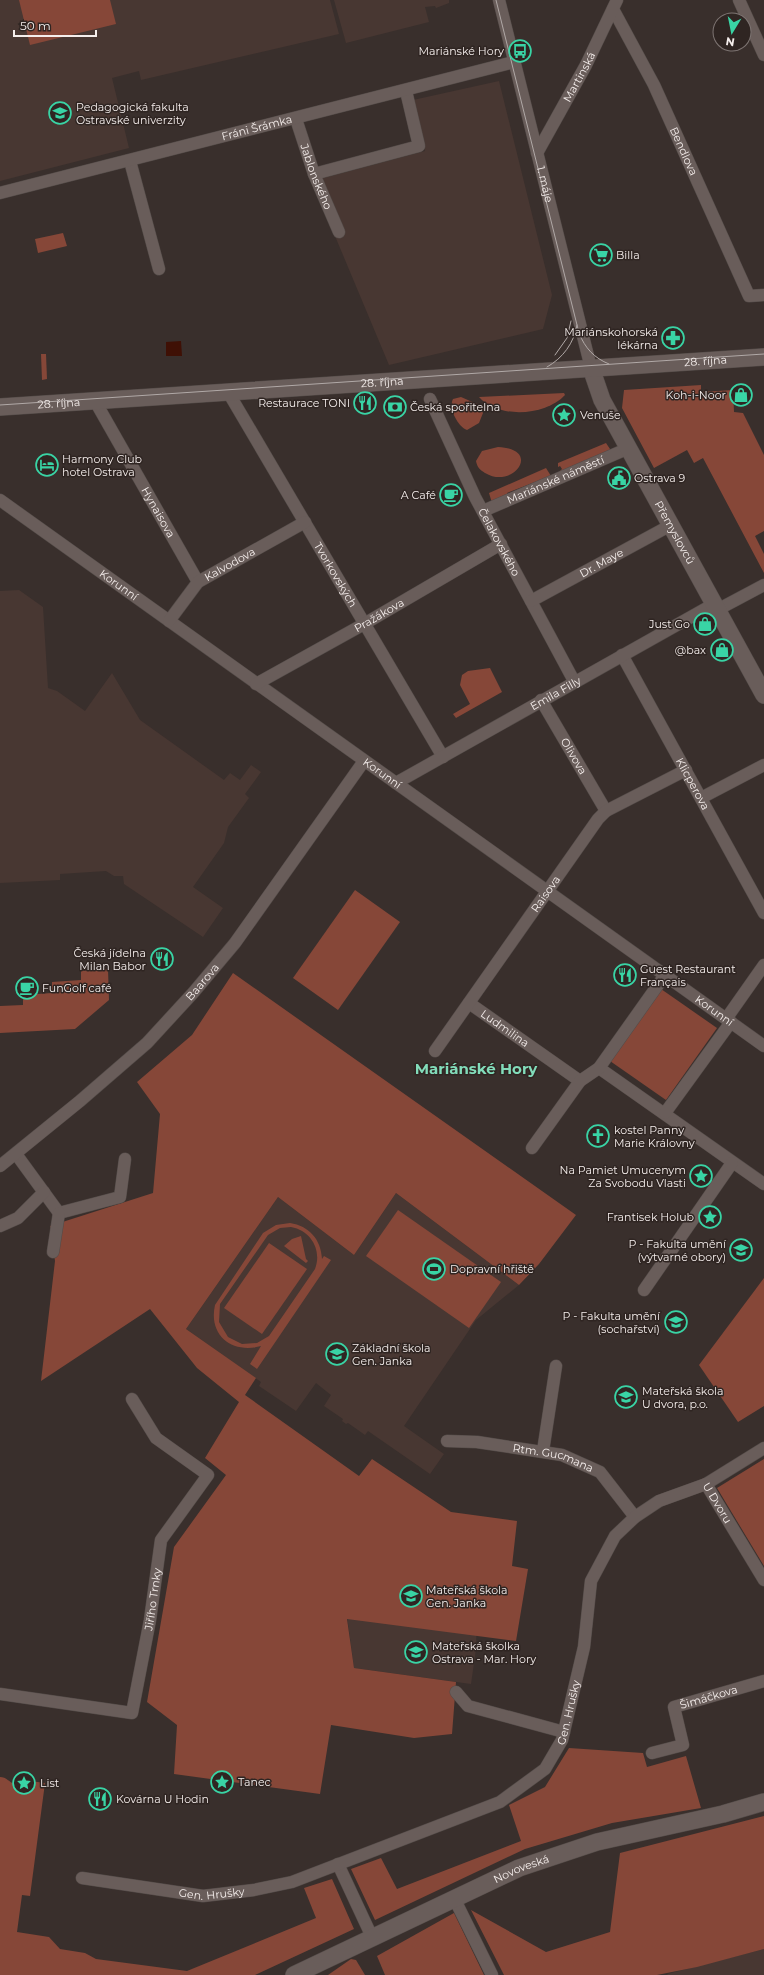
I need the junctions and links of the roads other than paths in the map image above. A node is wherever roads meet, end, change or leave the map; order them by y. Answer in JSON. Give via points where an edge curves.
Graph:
{"nodes":[{"id":1,"x":499,"y":0,"type":"edge"},
{"id":2,"x":739,"y":0,"type":"edge"},
{"id":3,"x":615,"y":4,"type":"edge"},
{"id":4,"x":764,"y":55,"type":"edge"},
{"id":5,"x":514,"y":62,"type":"junction"},
{"id":6,"x":406,"y":91,"type":"junction"},
{"id":7,"x":296,"y":119,"type":"junction"},
{"id":8,"x":537,"y":153,"type":"junction"},
{"id":9,"x":130,"y":161,"type":"junction"},
{"id":10,"x":314,"y":174,"type":"junction"},
{"id":11,"x":0,"y":193,"type":"edge"},
{"id":12,"x":339,"y":232,"type":"dead end"},
{"id":13,"x":160,"y":269,"type":"dead end"},
{"id":14,"x":764,"y":295,"type":"edge"},
{"id":15,"x":764,"y":357,"type":"edge"},
{"id":16,"x":591,"y":368,"type":"junction"},
{"id":17,"x":228,"y":392,"type":"junction"},
{"id":18,"x":430,"y":399,"type":"dead end"},
{"id":19,"x":95,"y":401,"type":"junction"},
{"id":20,"x":0,"y":407,"type":"edge"},
{"id":21,"x":629,"y":448,"type":"junction"},
{"id":22,"x":0,"y":500,"type":"edge"},
{"id":23,"x":483,"y":511,"type":"junction"},
{"id":24,"x":305,"y":522,"type":"junction"},
{"id":25,"x":671,"y":525,"type":"junction"},
{"id":26,"x":501,"y":544,"type":"junction"},
{"id":27,"x":198,"y":582,"type":"junction"},
{"id":28,"x":764,"y":585,"type":"edge"},
{"id":29,"x":531,"y":601,"type":"junction"},
{"id":30,"x":716,"y":607,"type":"junction"},
{"id":31,"x":169,"y":622,"type":"junction"},
{"id":32,"x":364,"y":624,"type":"junction"},
{"id":33,"x":622,"y":654,"type":"junction"},
{"id":34,"x":574,"y":681,"type":"junction"},
{"id":35,"x":256,"y":684,"type":"junction"},
{"id":36,"x":764,"y":694,"type":"edge"},
{"id":37,"x":541,"y":700,"type":"junction"},
{"id":38,"x":443,"y":757,"type":"junction"},
{"id":39,"x":364,"y":761,"type":"junction"},
{"id":40,"x":764,"y":765,"type":"edge"},
{"id":41,"x":686,"y":770,"type":"junction"},
{"id":42,"x":396,"y":783,"type":"junction"},
{"id":43,"x":701,"y":798,"type":"junction"},
{"id":44,"x":606,"y":811,"type":"junction"},
{"id":45,"x":547,"y":891,"type":"junction"},
{"id":46,"x":764,"y":913,"type":"edge"},
{"id":47,"x":764,"y":966,"type":"edge"},
{"id":48,"x":665,"y":975,"type":"junction"},
{"id":49,"x":469,"y":1003,"type":"junction"},
{"id":50,"x":729,"y":1021,"type":"junction"},
{"id":51,"x":764,"y":1046,"type":"edge"},
{"id":52,"x":434,"y":1052,"type":"dead end"},
{"id":53,"x":599,"y":1068,"type":"junction"},
{"id":54,"x":580,"y":1081,"type":"junction"},
{"id":55,"x":665,"y":1113,"type":"junction"},
{"id":56,"x":532,"y":1148,"type":"dead end"},
{"id":57,"x":16,"y":1154,"type":"junction"},
{"id":58,"x":125,"y":1159,"type":"dead end"},
{"id":59,"x":732,"y":1163,"type":"junction"},
{"id":60,"x":0,"y":1166,"type":"edge"},
{"id":61,"x":764,"y":1184,"type":"edge"},
{"id":62,"x":44,"y":1192,"type":"junction"},
{"id":63,"x":59,"y":1213,"type":"junction"},
{"id":64,"x":0,"y":1226,"type":"edge"},
{"id":65,"x":53,"y":1252,"type":"dead end"},
{"id":66,"x":644,"y":1290,"type":"dead end"},
{"id":67,"x":556,"y":1366,"type":"dead end"},
{"id":68,"x":132,"y":1399,"type":"dead end"},
{"id":69,"x":447,"y":1441,"type":"dead end"},
{"id":70,"x":764,"y":1448,"type":"edge"},
{"id":71,"x":543,"y":1451,"type":"junction"},
{"id":72,"x":706,"y":1484,"type":"junction"},
{"id":73,"x":635,"y":1517,"type":"junction"},
{"id":74,"x":764,"y":1580,"type":"edge"},
{"id":75,"x":764,"y":1681,"type":"edge"},
{"id":76,"x":456,"y":1692,"type":"dead end"},
{"id":77,"x":0,"y":1694,"type":"edge"},
{"id":78,"x":564,"y":1732,"type":"junction"},
{"id":79,"x":652,"y":1753,"type":"dead end"},
{"id":80,"x":764,"y":1802,"type":"edge"},
{"id":81,"x":338,"y":1864,"type":"junction"},
{"id":82,"x":82,"y":1878,"type":"dead end"},
{"id":83,"x":454,"y":1898,"type":"junction"},
{"id":84,"x":372,"y":1937,"type":"junction"},
{"id":85,"x":294,"y":1975,"type":"edge"},
{"id":86,"x":492,"y":1975,"type":"edge"}],
"edges":[{"from":1,"to":5,"type":"street","name":"1. máje"},
{"from":2,"to":4,"type":"street"},
{"from":3,"to":8,"type":"street","name":"Martinská","via":[[586,65]]},
{"from":3,"to":14,"type":"street","name":"Bendlova","via":[[654,84],[749,296]]},
{"from":5,"to":6,"type":"street","name":"Fráni Šrámka"},
{"from":5,"to":8,"type":"street","name":"1. máje"},
{"from":6,"to":7,"type":"street","name":"Fráni Šrámka"},
{"from":6,"to":10,"type":"street","via":[[419,146]]},
{"from":7,"to":9,"type":"street","name":"Fráni Šrámka"},
{"from":7,"to":10,"type":"street","name":"Jablonského"},
{"from":8,"to":16,"type":"street","name":"1. máje"},
{"from":9,"to":11,"type":"street","name":"Fráni Šrámka"},
{"from":9,"to":13,"type":"street"},
{"from":10,"to":12,"type":"street","name":"Jablonského"},
{"from":15,"to":16,"type":"street","name":"28. října"},
{"from":16,"to":17,"type":"street","name":"28. října"},
{"from":16,"to":21,"type":"street","name":"Přemyslovců","via":[[602,400]]},
{"from":17,"to":19,"type":"street","name":"28. října"},
{"from":17,"to":24,"type":"street","name":"Tvorkovských"},
{"from":18,"to":23,"type":"street","name":"Čelakovského"},
{"from":19,"to":20,"type":"street","name":"28. října"},
{"from":19,"to":27,"type":"street","name":"Hynaisova"},
{"from":21,"to":23,"type":"street","name":"Mariánské náměstí"},
{"from":21,"to":25,"type":"street","name":"Přemyslovců"},
{"from":22,"to":31,"type":"street","name":"Korunní"},
{"from":23,"to":26,"type":"street","name":"Čelakovského"},
{"from":24,"to":27,"type":"street","name":"Kalvodova"},
{"from":24,"to":32,"type":"street","name":"Tvorkovských"},
{"from":25,"to":29,"type":"street","name":"Dr. Maye"},
{"from":25,"to":30,"type":"street","name":"Přemyslovců"},
{"from":26,"to":29,"type":"street","name":"Čelakovského"},
{"from":26,"to":32,"type":"street","name":"Pražákova"},
{"from":27,"to":31,"type":"street","name":"Kalvodova"},
{"from":28,"to":30,"type":"street","name":"Emila Filly"},
{"from":29,"to":34,"type":"street","name":"Čelakovského"},
{"from":30,"to":33,"type":"street","name":"Emila Filly"},
{"from":30,"to":36,"type":"street","name":"Přemyslovců"},
{"from":31,"to":35,"type":"street","name":"Korunní"},
{"from":32,"to":35,"type":"street","name":"Pražákova"},
{"from":32,"to":38,"type":"street","name":"Tvorkovských"},
{"from":33,"to":34,"type":"street","name":"Emila Filly"},
{"from":33,"to":41,"type":"street","name":"Klicperova"},
{"from":34,"to":37,"type":"street","name":"Emila Filly"},
{"from":35,"to":39,"type":"street","name":"Korunní"},
{"from":37,"to":38,"type":"street","name":"Emila Filly"},
{"from":37,"to":44,"type":"street","name":"Olivova"},
{"from":38,"to":42,"type":"street","name":"Emila Filly"},
{"from":39,"to":42,"type":"street","name":"Korunní"},
{"from":39,"to":57,"type":"street","name":"Baarova","via":[[235,943],[193,993],[147,1043]]},
{"from":40,"to":43,"type":"street"},
{"from":41,"to":43,"type":"street","name":"Klicperova"},
{"from":41,"to":44,"type":"street","name":"Raisova"},
{"from":42,"to":45,"type":"street","name":"Korunní"},
{"from":43,"to":46,"type":"street","name":"Klicperova"},
{"from":44,"to":45,"type":"street","name":"Raisova"},
{"from":45,"to":48,"type":"street","name":"Korunní"},
{"from":45,"to":49,"type":"street","name":"Raisova"},
{"from":47,"to":50,"type":"street"},
{"from":48,"to":50,"type":"street","name":"Korunní"},
{"from":48,"to":53,"type":"street"},
{"from":49,"to":52,"type":"street","name":"Raisova"},
{"from":49,"to":54,"type":"street","name":"Ludmilina"},
{"from":50,"to":51,"type":"street","name":"Korunní"},
{"from":50,"to":55,"type":"street"},
{"from":53,"to":54,"type":"street"},
{"from":53,"to":55,"type":"street"},
{"from":54,"to":56,"type":"street"},
{"from":55,"to":59,"type":"street"},
{"from":57,"to":60,"type":"street","name":"Baarova"},
{"from":57,"to":62,"type":"street"},
{"from":58,"to":63,"type":"street","via":[[120,1197]]},
{"from":59,"to":61,"type":"street"},
{"from":59,"to":66,"type":"street"},
{"from":62,"to":63,"type":"street"},
{"from":62,"to":64,"type":"street","via":[[18,1218]]},
{"from":63,"to":65,"type":"street"},
{"from":67,"to":71,"type":"street"},
{"from":68,"to":77,"type":"street","name":"Jiřího Trnky","via":[[156,1438],[208,1475],[161,1540],[150,1620],[132,1713]]},
{"from":69,"to":71,"type":"street","name":"Rtm. Gucmana","via":[[477,1442]]},
{"from":70,"to":72,"type":"street","name":"U Dvoru"},
{"from":71,"to":73,"type":"street","name":"Rtm. Gucmana","via":[[562,1455],[600,1472]]},
{"from":72,"to":73,"type":"street","name":"Gen. Hrušky","via":[[659,1501]]},
{"from":72,"to":74,"type":"street","name":"U Dvoru"},
{"from":73,"to":78,"type":"street","name":"Gen. Hrušky","via":[[615,1536],[591,1581],[584,1647]]},
{"from":75,"to":79,"type":"street","name":"Šimáčkova","via":[[674,1707],[683,1745]]},
{"from":76,"to":78,"type":"street","via":[[468,1706]]},
{"from":78,"to":81,"type":"street","name":"Gen. Hrušky","via":[[555,1754],[545,1769],[500,1802]]},
{"from":80,"to":83,"type":"street","name":"Novoveská","via":[[570,1850],[519,1868]]},
{"from":81,"to":82,"type":"street","name":"Gen. Hrušky","via":[[292,1882],[203,1896]]},
{"from":81,"to":84,"type":"street"},
{"from":83,"to":84,"type":"street","name":"Novoveská"},
{"from":83,"to":86,"type":"street"},
{"from":84,"to":85,"type":"street","name":"Novoveská"}]}
